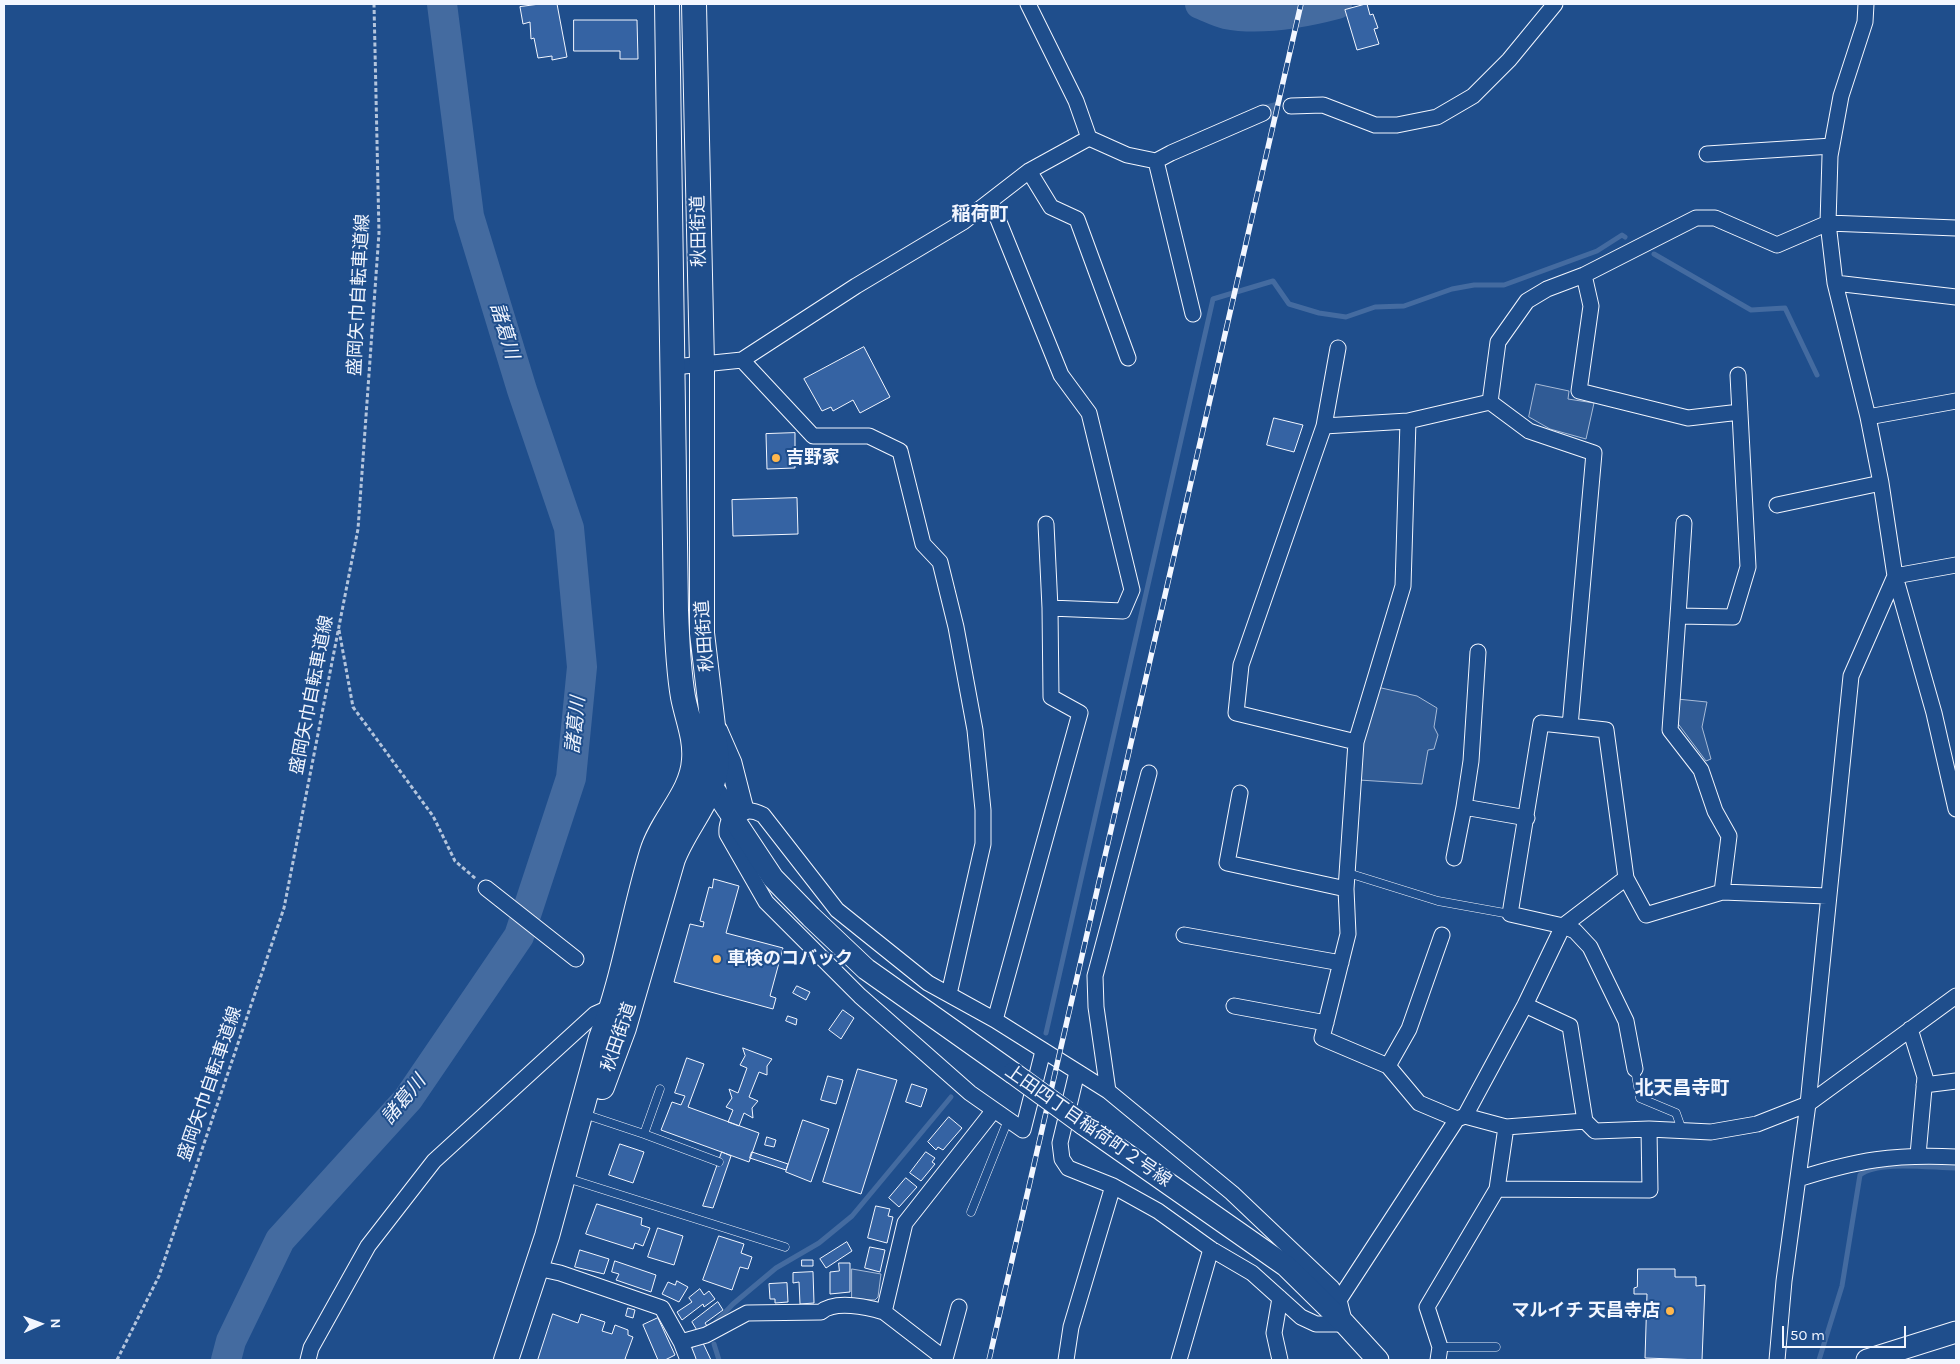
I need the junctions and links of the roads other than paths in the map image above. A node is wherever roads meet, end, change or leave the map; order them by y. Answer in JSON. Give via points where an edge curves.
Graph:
{"nodes":[{"id":1,"x":667,"y":4,"type":"edge"},
{"id":2,"x":694,"y":4,"type":"edge"},
{"id":3,"x":1028,"y":4,"type":"edge"},
{"id":4,"x":1555,"y":4,"type":"edge"},
{"id":5,"x":1868,"y":4,"type":"edge"},
{"id":6,"x":1291,"y":106,"type":"tunnel mouth"},
{"id":7,"x":1263,"y":113,"type":"tunnel mouth"},
{"id":8,"x":1089,"y":138,"type":"junction"},
{"id":9,"x":1832,"y":146,"type":"junction"},
{"id":10,"x":1707,"y":154,"type":"dead end"},
{"id":11,"x":1156,"y":161,"type":"junction"},
{"id":12,"x":1029,"y":171,"type":"junction"},
{"id":13,"x":991,"y":202,"type":"junction"},
{"id":14,"x":1828,"y":223,"type":"junction"},
{"id":15,"x":1956,"y":228,"type":"edge"},
{"id":16,"x":1584,"y":275,"type":"junction"},
{"id":17,"x":1835,"y":283,"type":"junction"},
{"id":18,"x":1956,"y":297,"type":"edge"},
{"id":19,"x":1193,"y":314,"type":"dead end"},
{"id":20,"x":1338,"y":348,"type":"dead end"},
{"id":21,"x":1128,"y":358,"type":"dead end"},
{"id":22,"x":742,"y":360,"type":"junction"},
{"id":23,"x":702,"y":365,"type":"junction"},
{"id":24,"x":674,"y":367,"type":"junction"},
{"id":25,"x":1738,"y":375,"type":"dead end"},
{"id":26,"x":1956,"y":401,"type":"edge"},
{"id":27,"x":1490,"y":402,"type":"junction"},
{"id":28,"x":1740,"y":412,"type":"junction"},
{"id":29,"x":1868,"y":417,"type":"junction"},
{"id":30,"x":1408,"y":421,"type":"junction"},
{"id":31,"x":1324,"y":426,"type":"junction"},
{"id":32,"x":1881,"y":483,"type":"junction"},
{"id":33,"x":1777,"y":505,"type":"dead end"},
{"id":34,"x":1684,"y":523,"type":"dead end"},
{"id":35,"x":1046,"y":524,"type":"dead end"},
{"id":36,"x":1956,"y":565,"type":"edge"},
{"id":37,"x":1895,"y":576,"type":"junction"},
{"id":38,"x":1050,"y":608,"type":"junction"},
{"id":39,"x":1678,"y":616,"type":"junction"},
{"id":40,"x":1478,"y":652,"type":"dead end"},
{"id":41,"x":712,"y":720,"type":"junction"},
{"id":42,"x":1570,"y":726,"type":"junction"},
{"id":43,"x":1356,"y":742,"type":"junction"},
{"id":44,"x":694,"y":745,"type":"junction"},
{"id":45,"x":1149,"y":773,"type":"dead end"},
{"id":46,"x":712,"y":787,"type":"junction"},
{"id":47,"x":1240,"y":793,"type":"dead end"},
{"id":48,"x":681,"y":797,"type":"junction"},
{"id":49,"x":1464,"y":807,"type":"junction"},
{"id":50,"x":1956,"y":809,"type":"edge"},
{"id":51,"x":737,"y":813,"type":"junction"},
{"id":52,"x":693,"y":818,"type":"junction"},
{"id":53,"x":1527,"y":818,"type":"junction"},
{"id":54,"x":1454,"y":858,"type":"dead end"},
{"id":55,"x":1348,"y":873,"type":"junction"},
{"id":56,"x":1626,"y":878,"type":"junction"},
{"id":57,"x":486,"y":888,"type":"road end"},
{"id":58,"x":1346,"y":889,"type":"junction"},
{"id":59,"x":1722,"y":892,"type":"junction"},
{"id":60,"x":1827,"y":896,"type":"junction"},
{"id":61,"x":1510,"y":914,"type":"junction"},
{"id":62,"x":1563,"y":926,"type":"junction"},
{"id":63,"x":1184,"y":935,"type":"dead end"},
{"id":64,"x":1442,"y":936,"type":"dead end"},
{"id":65,"x":576,"y":959,"type":"dead end"},
{"id":66,"x":1341,"y":963,"type":"junction"},
{"id":67,"x":949,"y":994,"type":"junction"},
{"id":68,"x":1956,"y":996,"type":"edge"},
{"id":69,"x":1525,"y":1005,"type":"junction"},
{"id":70,"x":613,"y":1006,"type":"junction"},
{"id":71,"x":1234,"y":1006,"type":"dead end"},
{"id":72,"x":995,"y":1020,"type":"junction"},
{"id":73,"x":1326,"y":1023,"type":"junction"},
{"id":74,"x":1910,"y":1029,"type":"junction"},
{"id":75,"x":1043,"y":1051,"type":"junction"},
{"id":76,"x":1388,"y":1066,"type":"junction"},
{"id":77,"x":1635,"y":1069,"type":"joint"},
{"id":78,"x":1077,"y":1072,"type":"junction"},
{"id":79,"x":1956,"y":1081,"type":"edge"},
{"id":80,"x":1924,"y":1085,"type":"junction"},
{"id":81,"x":660,"y":1089,"type":"dead end"},
{"id":82,"x":1108,"y":1091,"type":"junction"},
{"id":83,"x":1808,"y":1104,"type":"junction"},
{"id":84,"x":994,"y":1110,"type":"junction"},
{"id":85,"x":590,"y":1116,"type":"junction"},
{"id":86,"x":1461,"y":1118,"type":"junction"},
{"id":87,"x":1008,"y":1120,"type":"junction"},
{"id":88,"x":1585,"y":1120,"type":"junction"},
{"id":89,"x":1506,"y":1127,"type":"junction"},
{"id":90,"x":1649,"y":1129,"type":"junction"},
{"id":91,"x":1682,"y":1130,"type":"junction"},
{"id":92,"x":644,"y":1134,"type":"junction"},
{"id":93,"x":1918,"y":1155,"type":"junction"},
{"id":94,"x":1956,"y":1157,"type":"edge"},
{"id":95,"x":719,"y":1162,"type":"dead end"},
{"id":96,"x":1798,"y":1178,"type":"junction"},
{"id":97,"x":570,"y":1179,"type":"junction"},
{"id":98,"x":1113,"y":1186,"type":"junction"},
{"id":99,"x":1497,"y":1190,"type":"junction"},
{"id":100,"x":970,"y":1212,"type":"dead end"},
{"id":101,"x":547,"y":1236,"type":"junction"},
{"id":102,"x":784,"y":1246,"type":"dead end"},
{"id":103,"x":1211,"y":1249,"type":"junction"},
{"id":104,"x":537,"y":1268,"type":"junction"},
{"id":105,"x":1280,"y":1298,"type":"junction"},
{"id":106,"x":1339,"y":1300,"type":"junction"},
{"id":107,"x":959,"y":1307,"type":"dead end"},
{"id":108,"x":884,"y":1312,"type":"junction"},
{"id":109,"x":1346,"y":1324,"type":"junction"},
{"id":110,"x":1956,"y":1332,"type":"edge"},
{"id":111,"x":681,"y":1342,"type":"junction"},
{"id":112,"x":1496,"y":1347,"type":"dead end"},
{"id":113,"x":1439,"y":1354,"type":"edge"},
{"id":114,"x":1901,"y":1355,"type":"edge"},
{"id":115,"x":308,"y":1360,"type":"edge"},
{"id":116,"x":506,"y":1360,"type":"edge"},
{"id":117,"x":688,"y":1360,"type":"edge"},
{"id":118,"x":1066,"y":1360,"type":"edge"},
{"id":119,"x":1179,"y":1360,"type":"edge"},
{"id":120,"x":1280,"y":1360,"type":"edge"},
{"id":121,"x":1378,"y":1360,"type":"edge"},
{"id":122,"x":1777,"y":1360,"type":"edge"},
{"id":123,"x":1867,"y":1360,"type":"edge"}],
"edges":[{"from":1,"to":24,"type":"main road","name":"秋田街道"},
{"from":2,"to":23,"type":"main road","name":"秋田街道"},
{"from":3,"to":8,"type":"street","via":[[1076,101]]},
{"from":4,"to":6,"type":"street","via":[[1473,96],[1437,117],[1397,126],[1375,125],[1324,105]]},
{"from":5,"to":9,"type":"street","via":[[1841,96]]},
{"from":7,"to":11,"type":"street"},
{"from":8,"to":11,"type":"street","via":[[1127,155]]},
{"from":8,"to":12,"type":"street"},
{"from":9,"to":10,"type":"street"},
{"from":9,"to":14,"type":"street"},
{"from":11,"to":19,"type":"street"},
{"from":12,"to":13,"type":"street"},
{"from":12,"to":21,"type":"street","via":[[1051,207],[1077,219]]},
{"from":13,"to":22,"type":"street"},
{"from":13,"to":38,"type":"street","via":[[1061,374],[1090,413],[1132,590],[1123,611]]},
{"from":14,"to":15,"type":"street"},
{"from":14,"to":16,"type":"street","via":[[1777,245],[1715,218],[1696,218]]},
{"from":14,"to":17,"type":"street"},
{"from":16,"to":27,"type":"street","via":[[1547,289],[1527,301],[1498,342]]},
{"from":16,"to":28,"type":"street","via":[[1591,306],[1579,391],[1688,418]]},
{"from":17,"to":18,"type":"street"},
{"from":17,"to":29,"type":"street"},
{"from":20,"to":31,"type":"street"},
{"from":22,"to":23,"type":"street"},
{"from":22,"to":67,"type":"street","via":[[813,436],[869,436],[900,451],[922,544],[940,562],[975,730],[983,810],[983,844]]},
{"from":23,"to":24,"type":"street"},
{"from":23,"to":41,"type":"main road","name":"秋田街道","via":[[702,633]]},
{"from":24,"to":44,"type":"main road","name":"秋田街道","via":[[678,652],[683,698]]},
{"from":25,"to":28,"type":"street"},
{"from":26,"to":29,"type":"street"},
{"from":27,"to":30,"type":"street"},
{"from":27,"to":42,"type":"street","via":[[1529,431],[1594,453]]},
{"from":28,"to":39,"type":"street","via":[[1748,567],[1733,617]]},
{"from":29,"to":32,"type":"street"},
{"from":30,"to":31,"type":"street"},
{"from":30,"to":43,"type":"street","via":[[1403,586]]},
{"from":31,"to":43,"type":"street","via":[[1241,664],[1236,713]]},
{"from":32,"to":33,"type":"street"},
{"from":32,"to":37,"type":"street"},
{"from":34,"to":39,"type":"street"},
{"from":35,"to":38,"type":"street"},
{"from":36,"to":37,"type":"street"},
{"from":37,"to":50,"type":"street","via":[[1934,713]]},
{"from":37,"to":60,"type":"street","via":[[1851,676]]},
{"from":38,"to":72,"type":"street","via":[[1051,698],[1080,713]]},
{"from":39,"to":59,"type":"street","via":[[1670,730],[1701,770],[1715,811],[1729,836]]},
{"from":40,"to":49,"type":"street","via":[[1471,761]]},
{"from":41,"to":46,"type":"main road","name":"秋田街道","via":[[717,760]]},
{"from":41,"to":51,"type":"street","via":[[732,763]]},
{"from":42,"to":53,"type":"street","via":[[1541,723]]},
{"from":42,"to":56,"type":"street","via":[[1606,730]]},
{"from":43,"to":55,"type":"street"},
{"from":44,"to":46,"type":"street"},
{"from":44,"to":48,"type":"main road","name":"秋田街道","via":[[693,774]]},
{"from":45,"to":82,"type":"street","via":[[1095,976]]},
{"from":46,"to":48,"type":"street","via":[[690,790]]},
{"from":46,"to":51,"type":"street","via":[[731,797]]},
{"from":46,"to":52,"type":"main road","name":"秋田街道"},
{"from":47,"to":58,"type":"street","via":[[1227,862]]},
{"from":48,"to":70,"type":"main road","name":"秋田街道","via":[[652,850]]},
{"from":49,"to":53,"type":"street"},
{"from":49,"to":54,"type":"street"},
{"from":51,"to":52,"type":"street","via":[[710,808]]},
{"from":51,"to":67,"type":"street","via":[[753,810],[763,815],[837,910],[928,983]]},
{"from":51,"to":84,"type":"street","via":[[726,825],[727,834],[766,902],[860,996],[970,1093]]},
{"from":51,"to":109,"type":"street","name":"上田四丁目稲荷町２号線","bridge":true,"via":[[773,878],[866,969],[1286,1266]]},
{"from":52,"to":85,"type":"main road","name":"秋田街道","via":[[680,841],[624,1028]]},
{"from":53,"to":61,"type":"street"},
{"from":55,"to":58,"type":"street"},
{"from":55,"to":61,"type":"lane","via":[[1438,901]]},
{"from":56,"to":59,"type":"street","via":[[1646,915]]},
{"from":56,"to":62,"type":"street"},
{"from":57,"to":65,"type":"street"},
{"from":58,"to":66,"type":"street","via":[[1348,934]]},
{"from":59,"to":60,"type":"street"},
{"from":60,"to":83,"type":"street"},
{"from":61,"to":62,"type":"street"},
{"from":62,"to":69,"type":"street"},
{"from":62,"to":77,"type":"street","via":[[1575,931],[1590,947],[1626,1021]]},
{"from":63,"to":66,"type":"street"},
{"from":64,"to":76,"type":"street","via":[[1409,1029]]},
{"from":66,"to":73,"type":"street"},
{"from":67,"to":72,"type":"street"},
{"from":68,"to":74,"type":"street"},
{"from":69,"to":86,"type":"street"},
{"from":69,"to":88,"type":"street","via":[[1570,1026]]},
{"from":70,"to":101,"type":"main road","name":"秋田街道","via":[[601,1038]]},
{"from":70,"to":115,"type":"street","via":[[595,1014],[434,1161],[368,1246],[311,1348]]},
{"from":71,"to":73,"type":"street"},
{"from":72,"to":75,"type":"street"},
{"from":73,"to":76,"type":"street","via":[[1322,1038]]},
{"from":74,"to":80,"type":"street","via":[[1925,1077]]},
{"from":74,"to":83,"type":"street"},
{"from":75,"to":78,"type":"street"},
{"from":75,"to":87,"type":"street","via":[[1023,1130]]},
{"from":76,"to":86,"type":"street","via":[[1419,1104]]},
{"from":77,"to":91,"type":"lane","via":[[1640,1098],[1676,1113]]},
{"from":78,"to":82,"type":"street"},
{"from":78,"to":98,"type":"street","via":[[1060,1143],[1062,1159],[1068,1168]]},
{"from":79,"to":80,"type":"street"},
{"from":80,"to":93,"type":"street"},
{"from":81,"to":92,"type":"lane"},
{"from":82,"to":106,"type":"street","via":[[1232,1193],[1332,1288]]},
{"from":83,"to":91,"type":"street","via":[[1757,1124],[1711,1132]]},
{"from":83,"to":96,"type":"street"},
{"from":84,"to":87,"type":"street"},
{"from":84,"to":108,"type":"street","via":[[905,1224]]},
{"from":85,"to":92,"type":"lane"},
{"from":85,"to":97,"type":"main road","name":"秋田街道"},
{"from":86,"to":89,"type":"street"},
{"from":86,"to":106,"type":"street"},
{"from":87,"to":100,"type":"lane"},
{"from":88,"to":89,"type":"street"},
{"from":88,"to":90,"type":"street","via":[[1595,1131]]},
{"from":89,"to":99,"type":"street"},
{"from":90,"to":91,"type":"street"},
{"from":90,"to":99,"type":"street","via":[[1650,1190]]},
{"from":92,"to":95,"type":"lane"},
{"from":93,"to":94,"type":"street"},
{"from":93,"to":96,"type":"street","via":[[1863,1160]]},
{"from":96,"to":122,"type":"street"},
{"from":97,"to":101,"type":"main road","name":"秋田街道"},
{"from":97,"to":102,"type":"lane"},
{"from":98,"to":103,"type":"street","via":[[1158,1211]]},
{"from":98,"to":118,"type":"street","via":[[1071,1327]]},
{"from":99,"to":113,"type":"street","via":[[1427,1307]]},
{"from":101,"to":104,"type":"main road","name":"秋田街道"},
{"from":103,"to":105,"type":"street","via":[[1252,1273]]},
{"from":103,"to":119,"type":"street"},
{"from":104,"to":111,"type":"street","via":[[560,1272],[662,1308]]},
{"from":104,"to":116,"type":"main road","name":"秋田街道"},
{"from":105,"to":109,"type":"street","via":[[1301,1317],[1316,1324]]},
{"from":105,"to":120,"type":"street","via":[[1274,1333]]},
{"from":106,"to":109,"type":"street"},
{"from":107,"to":108,"type":"street","via":[[945,1359]]},
{"from":108,"to":111,"type":"street","via":[[838,1306],[827,1307],[821,1312],[747,1313],[706,1335]]},
{"from":109,"to":121,"type":"street","name":"上田四丁目稲荷町２号線"},
{"from":110,"to":114,"type":"street"},
{"from":111,"to":117,"type":"street"},
{"from":112,"to":113,"type":"lane"},
{"from":114,"to":123,"type":"street"}]}
